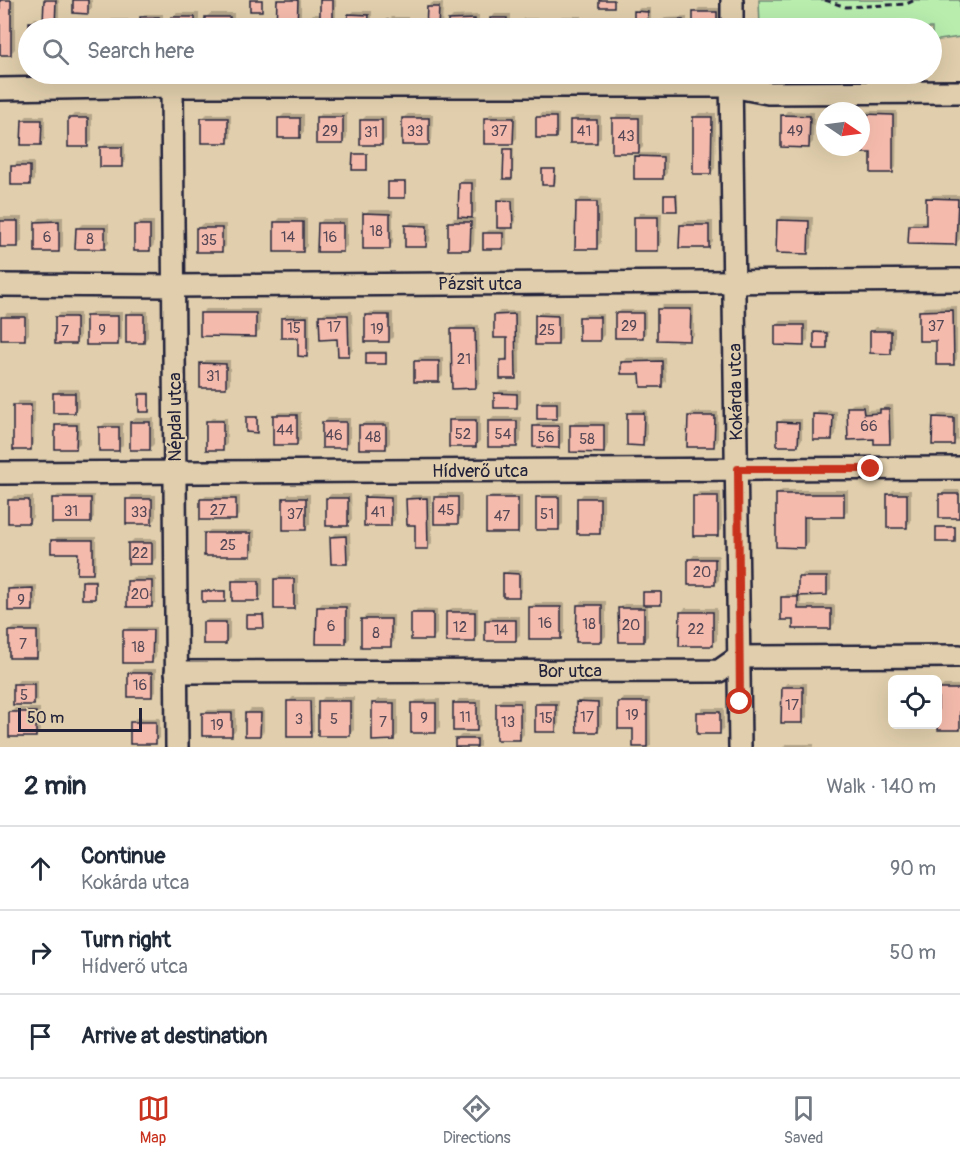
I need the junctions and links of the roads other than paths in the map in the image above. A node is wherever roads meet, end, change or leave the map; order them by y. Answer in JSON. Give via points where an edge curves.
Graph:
{"nodes":[{"id":1,"x":732,"y":0,"type":"edge"},
{"id":2,"x":732,"y":18,"type":"edge"},
{"id":3,"x":358,"y":84,"type":"edge"},
{"id":4,"x":731,"y":84,"type":"edge"},
{"id":5,"x":742,"y":84,"type":"edge"},
{"id":6,"x":172,"y":86,"type":"junction"},
{"id":7,"x":0,"y":89,"type":"edge"},
{"id":8,"x":960,"y":92,"type":"edge"},
{"id":9,"x":960,"y":280,"type":"edge"},
{"id":10,"x":734,"y":282,"type":"junction"},
{"id":11,"x":0,"y":285,"type":"edge"},
{"id":12,"x":175,"y":286,"type":"junction"},
{"id":13,"x":960,"y":468,"type":"edge"},
{"id":14,"x":738,"y":469,"type":"junction"},
{"id":15,"x":0,"y":473,"type":"edge"},
{"id":16,"x":176,"y":473,"type":"junction"},
{"id":17,"x":960,"y":656,"type":"edge"},
{"id":18,"x":739,"y":657,"type":"junction"},
{"id":19,"x":176,"y":672,"type":"junction"},
{"id":20,"x":177,"y":747,"type":"edge"},
{"id":21,"x":740,"y":747,"type":"edge"}],
"edges":[{"from":1,"to":2,"type":"street"},
{"from":3,"to":6,"type":"street"},
{"from":4,"to":10,"type":"street","name":"Kokárda utca"},
{"from":5,"to":8,"type":"street","via":[[768,93]]},
{"from":6,"to":7,"type":"street"},
{"from":6,"to":12,"type":"street","name":"Népdal utca"},
{"from":9,"to":10,"type":"street","name":"Pázsit utca"},
{"from":10,"to":12,"type":"street","name":"Pázsit utca"},
{"from":10,"to":14,"type":"street","name":"Kokárda utca"},
{"from":11,"to":12,"type":"street","name":"Pázsit utca"},
{"from":12,"to":16,"type":"street","name":"Népdal utca"},
{"from":13,"to":14,"type":"street","name":"Hídverő utca"},
{"from":14,"to":16,"type":"street","name":"Hídverő utca"},
{"from":14,"to":18,"type":"street","name":"Kokárda utca"},
{"from":15,"to":16,"type":"street","name":"Hídverő utca"},
{"from":16,"to":19,"type":"street","name":"Népdal utca"},
{"from":17,"to":18,"type":"street","name":"Bor utca"},
{"from":18,"to":19,"type":"street","name":"Bor utca","via":[[719,671]]},
{"from":18,"to":21,"type":"street","name":"Kokárda utca"},
{"from":19,"to":20,"type":"street","name":"Népdal utca"}]}
